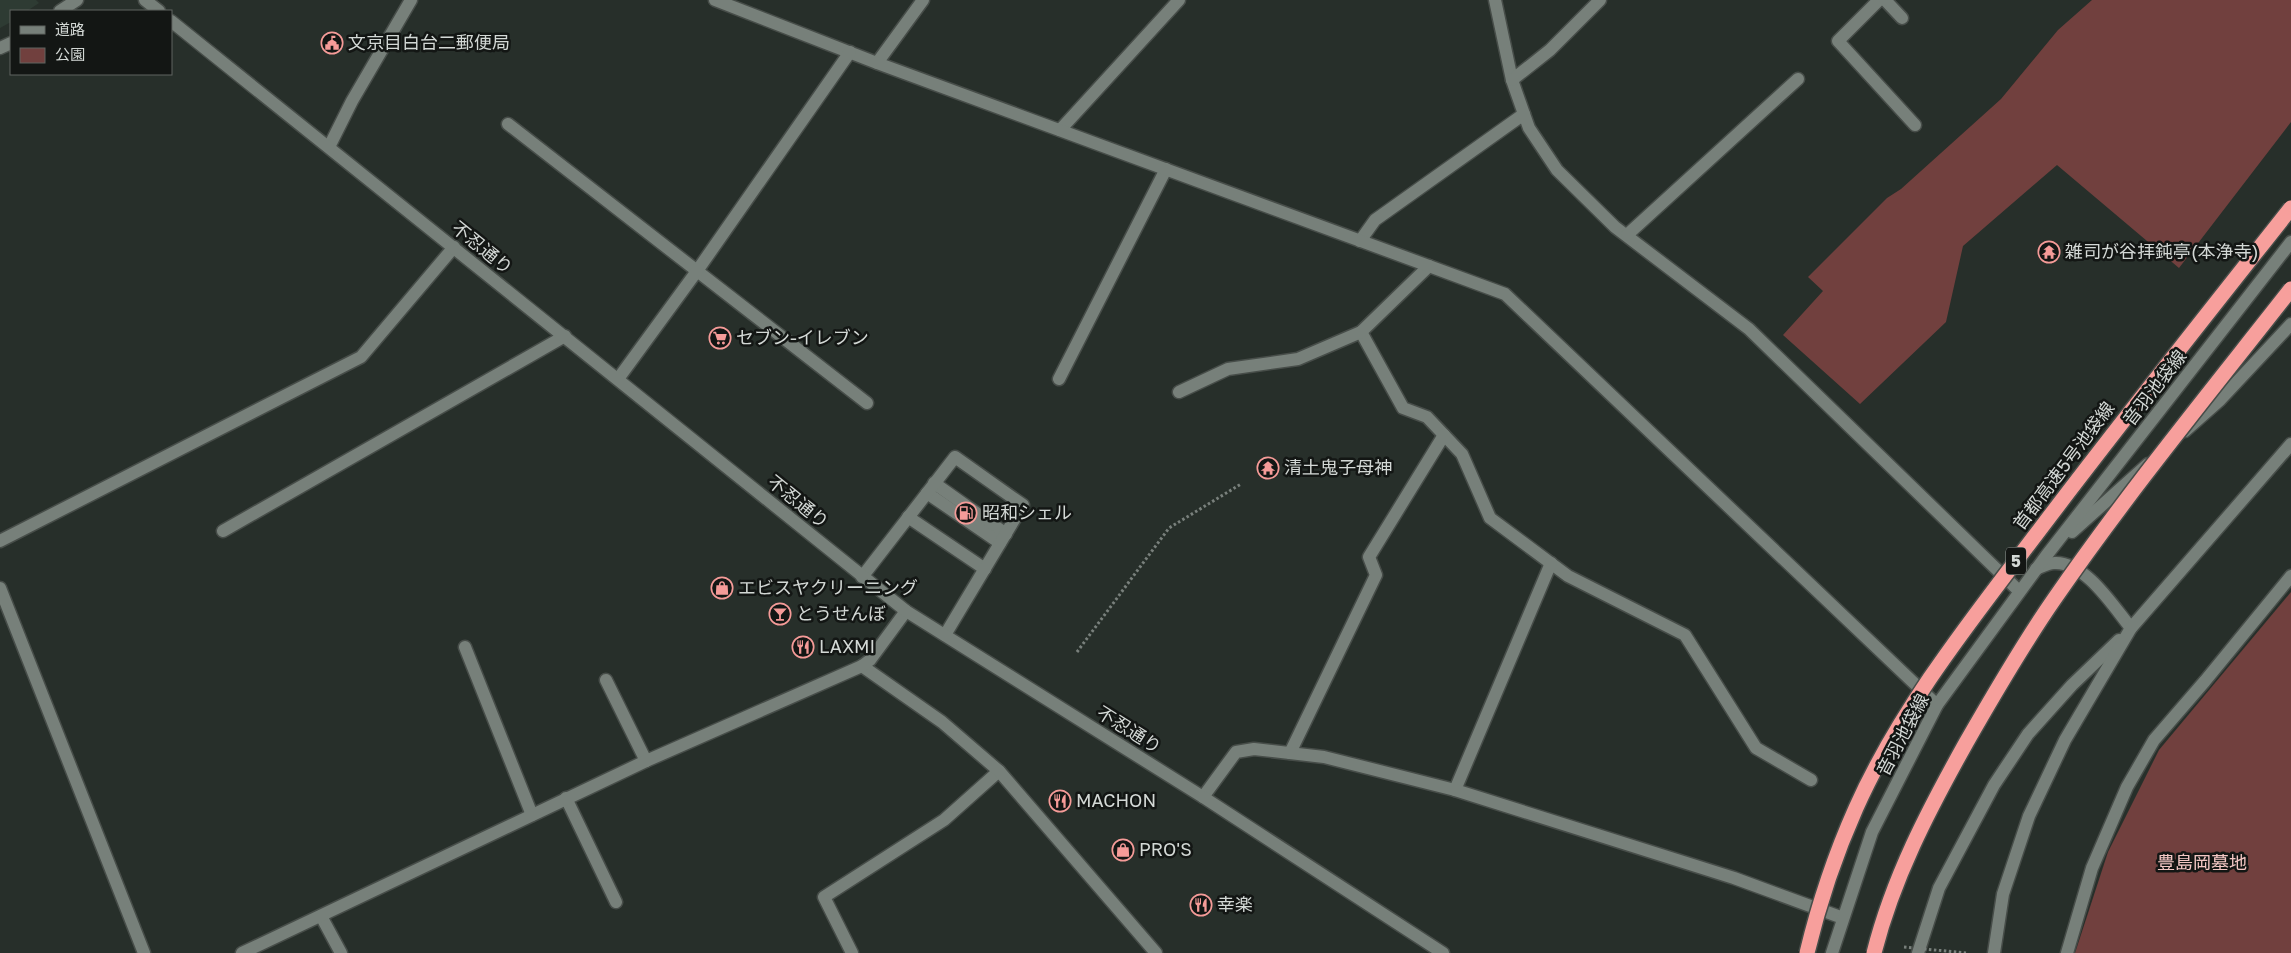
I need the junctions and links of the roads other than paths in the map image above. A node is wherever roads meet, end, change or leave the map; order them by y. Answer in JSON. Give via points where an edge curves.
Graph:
{"nodes":[{"id":1,"x":76,"y":0,"type":"edge"},
{"id":2,"x":145,"y":0,"type":"edge"},
{"id":3,"x":411,"y":0,"type":"edge"},
{"id":4,"x":715,"y":0,"type":"edge"},
{"id":5,"x":923,"y":0,"type":"edge"},
{"id":6,"x":1179,"y":0,"type":"edge"},
{"id":7,"x":1495,"y":0,"type":"edge"},
{"id":8,"x":1600,"y":0,"type":"edge"},
{"id":9,"x":1880,"y":0,"type":"edge"},
{"id":10,"x":1885,"y":0,"type":"edge"},
{"id":11,"x":61,"y":10,"type":"edge"},
{"id":12,"x":158,"y":10,"type":"edge"},
{"id":13,"x":1902,"y":18,"type":"dead end"},
{"id":14,"x":172,"y":22,"type":"edge"},
{"id":15,"x":850,"y":52,"type":"junction"},
{"id":16,"x":877,"y":63,"type":"junction"},
{"id":17,"x":1798,"y":79,"type":"dead end"},
{"id":18,"x":1512,"y":80,"type":"junction"},
{"id":19,"x":1524,"y":114,"type":"junction"},
{"id":20,"x":508,"y":124,"type":"dead end"},
{"id":21,"x":1915,"y":125,"type":"dead end"},
{"id":22,"x":1060,"y":130,"type":"junction"},
{"id":23,"x":329,"y":147,"type":"junction"},
{"id":24,"x":1166,"y":168,"type":"junction"},
{"id":25,"x":2291,"y":208,"type":"edge"},
{"id":26,"x":1627,"y":235,"type":"junction"},
{"id":27,"x":1360,"y":241,"type":"junction"},
{"id":28,"x":2291,"y":242,"type":"edge"},
{"id":29,"x":454,"y":247,"type":"junction"},
{"id":30,"x":1429,"y":266,"type":"junction"},
{"id":31,"x":697,"y":272,"type":"junction"},
{"id":32,"x":2291,"y":289,"type":"edge"},
{"id":33,"x":2291,"y":324,"type":"edge"},
{"id":34,"x":1361,"y":332,"type":"junction"},
{"id":35,"x":565,"y":336,"type":"junction"},
{"id":36,"x":618,"y":379,"type":"junction"},
{"id":37,"x":1059,"y":379,"type":"dead end"},
{"id":38,"x":1179,"y":392,"type":"dead end"},
{"id":39,"x":867,"y":402,"type":"dead end"},
{"id":40,"x":1444,"y":435,"type":"junction"},
{"id":41,"x":2291,"y":444,"type":"edge"},
{"id":42,"x":931,"y":488,"type":"junction"},
{"id":43,"x":908,"y":517,"type":"junction"},
{"id":44,"x":223,"y":531,"type":"dead end"},
{"id":45,"x":1003,"y":539,"type":"junction"},
{"id":46,"x":0,"y":541,"type":"edge"},
{"id":47,"x":2046,"y":556,"type":"junction"},
{"id":48,"x":1551,"y":564,"type":"junction"},
{"id":49,"x":985,"y":569,"type":"junction"},
{"id":50,"x":2036,"y":569,"type":"junction"},
{"id":51,"x":2291,"y":576,"type":"edge"},
{"id":52,"x":862,"y":577,"type":"junction"},
{"id":53,"x":0,"y":588,"type":"edge"},
{"id":54,"x":2019,"y":591,"type":"junction"},
{"id":55,"x":906,"y":611,"type":"junction"},
{"id":56,"x":2132,"y":628,"type":"junction"},
{"id":57,"x":944,"y":635,"type":"junction"},
{"id":58,"x":465,"y":647,"type":"dead end"},
{"id":59,"x":862,"y":666,"type":"junction"},
{"id":60,"x":606,"y":680,"type":"dead end"},
{"id":61,"x":1937,"y":705,"type":"junction"},
{"id":62,"x":1290,"y":753,"type":"junction"},
{"id":63,"x":646,"y":761,"type":"junction"},
{"id":64,"x":999,"y":771,"type":"junction"},
{"id":65,"x":1811,"y":780,"type":"dead end"},
{"id":66,"x":1455,"y":790,"type":"junction"},
{"id":67,"x":1203,"y":797,"type":"junction"},
{"id":68,"x":566,"y":798,"type":"junction"},
{"id":69,"x":532,"y":815,"type":"junction"},
{"id":70,"x":616,"y":902,"type":"dead end"},
{"id":71,"x":321,"y":916,"type":"junction"},
{"id":72,"x":1843,"y":918,"type":"junction"},
{"id":73,"x":144,"y":953,"type":"edge"},
{"id":74,"x":242,"y":953,"type":"edge"},
{"id":75,"x":341,"y":953,"type":"edge"},
{"id":76,"x":852,"y":953,"type":"edge"},
{"id":77,"x":1156,"y":953,"type":"edge"},
{"id":78,"x":1443,"y":953,"type":"edge"},
{"id":79,"x":1807,"y":953,"type":"edge"},
{"id":80,"x":1832,"y":953,"type":"edge"},
{"id":81,"x":1874,"y":953,"type":"edge"},
{"id":82,"x":1918,"y":953,"type":"edge"},
{"id":83,"x":1994,"y":953,"type":"edge"},
{"id":84,"x":2067,"y":953,"type":"edge"}],
"edges":[{"from":1,"to":11,"type":"street"},
{"from":2,"to":12,"type":"street"},
{"from":3,"to":23,"type":"street"},
{"from":4,"to":15,"type":"street"},
{"from":5,"to":16,"type":"street"},
{"from":6,"to":22,"type":"street"},
{"from":7,"to":18,"type":"street"},
{"from":8,"to":18,"type":"street","via":[[1550,50]]},
{"from":9,"to":21,"type":"street","via":[[1838,41]]},
{"from":10,"to":13,"type":"street"},
{"from":14,"to":23,"type":"street","name":"不忍通り"},
{"from":15,"to":16,"type":"street"},
{"from":15,"to":31,"type":"street"},
{"from":16,"to":22,"type":"street"},
{"from":17,"to":26,"type":"street"},
{"from":18,"to":19,"type":"street"},
{"from":19,"to":26,"type":"street","via":[[1529,128],[1557,170]]},
{"from":19,"to":27,"type":"street","via":[[1375,220]]},
{"from":20,"to":31,"type":"street"},
{"from":22,"to":24,"type":"street"},
{"from":23,"to":29,"type":"street","name":"不忍通り"},
{"from":24,"to":27,"type":"street"},
{"from":24,"to":37,"type":"street"},
{"from":25,"to":79,"type":"highway","name":"首都高速5号池袋線","number":"5","bridge":true,"via":[[2098,452],[1929,681],[1901,724],[1856,807],[1822,894]]},
{"from":26,"to":54,"type":"street","via":[[1749,329]]},
{"from":27,"to":30,"type":"street"},
{"from":28,"to":47,"type":"street","name":"音羽池袋線"},
{"from":29,"to":35,"type":"street","name":"不忍通り"},
{"from":29,"to":46,"type":"street","via":[[361,357]]},
{"from":30,"to":34,"type":"street"},
{"from":30,"to":61,"type":"street","via":[[1505,294]]},
{"from":31,"to":36,"type":"street"},
{"from":31,"to":39,"type":"street"},
{"from":32,"to":81,"type":"highway","bridge":true,"via":[[2133,489],[2038,624],[1990,700],[1928,810],[1902,868]]},
{"from":33,"to":47,"type":"street","name":"音羽池袋線","via":[[2220,400]]},
{"from":34,"to":38,"type":"street","via":[[1298,359],[1228,369]]},
{"from":34,"to":40,"type":"street","via":[[1403,408],[1427,418]]},
{"from":35,"to":36,"type":"street","name":"不忍通り"},
{"from":35,"to":44,"type":"street"},
{"from":36,"to":52,"type":"street","name":"不忍通り"},
{"from":40,"to":48,"type":"street","via":[[1462,454],[1490,518]]},
{"from":40,"to":62,"type":"street","via":[[1369,557],[1376,575]]},
{"from":41,"to":56,"type":"street"},
{"from":42,"to":43,"type":"street"},
{"from":42,"to":45,"type":"street"},
{"from":42,"to":45,"type":"street","via":[[955,456],[1023,505]]},
{"from":43,"to":49,"type":"street"},
{"from":43,"to":52,"type":"street"},
{"from":45,"to":49,"type":"street"},
{"from":47,"to":50,"type":"street","name":"音羽池袋線"},
{"from":48,"to":65,"type":"street","via":[[1568,576],[1685,635],[1756,748]]},
{"from":48,"to":66,"type":"street"},
{"from":49,"to":57,"type":"street"},
{"from":50,"to":54,"type":"street","name":"音羽池袋線"},
{"from":50,"to":56,"type":"street","via":[[2052,563],[2067,564],[2080,571]]},
{"from":51,"to":84,"type":"street","via":[[2154,740],[2127,787],[2092,868]]},
{"from":52,"to":55,"type":"street","name":"不忍通り"},
{"from":53,"to":73,"type":"street"},
{"from":54,"to":61,"type":"street","name":"音羽池袋線"},
{"from":55,"to":57,"type":"street","name":"不忍通り"},
{"from":55,"to":59,"type":"street"},
{"from":56,"to":82,"type":"street","via":[[2072,685],[2028,734],[1994,785],[1939,888]]},
{"from":56,"to":83,"type":"street","via":[[2065,740],[2029,816],[2003,894]]},
{"from":57,"to":67,"type":"street","name":"不忍通り"},
{"from":58,"to":69,"type":"street"},
{"from":59,"to":63,"type":"street"},
{"from":59,"to":64,"type":"street","via":[[942,722]]},
{"from":60,"to":63,"type":"street"},
{"from":61,"to":72,"type":"street","name":"音羽池袋線","via":[[1872,832]]},
{"from":62,"to":66,"type":"street","via":[[1324,757]]},
{"from":62,"to":67,"type":"street","via":[[1254,749],[1236,752]]},
{"from":63,"to":68,"type":"street"},
{"from":64,"to":76,"type":"street","via":[[944,820],[824,897]]},
{"from":64,"to":77,"type":"street"},
{"from":66,"to":72,"type":"street","via":[[1734,878]]},
{"from":67,"to":78,"type":"street","name":"不忍通り"},
{"from":68,"to":69,"type":"street"},
{"from":68,"to":70,"type":"street"},
{"from":69,"to":71,"type":"street"},
{"from":71,"to":74,"type":"street"},
{"from":71,"to":75,"type":"street"},
{"from":72,"to":80,"type":"street","name":"音羽池袋線"}]}
